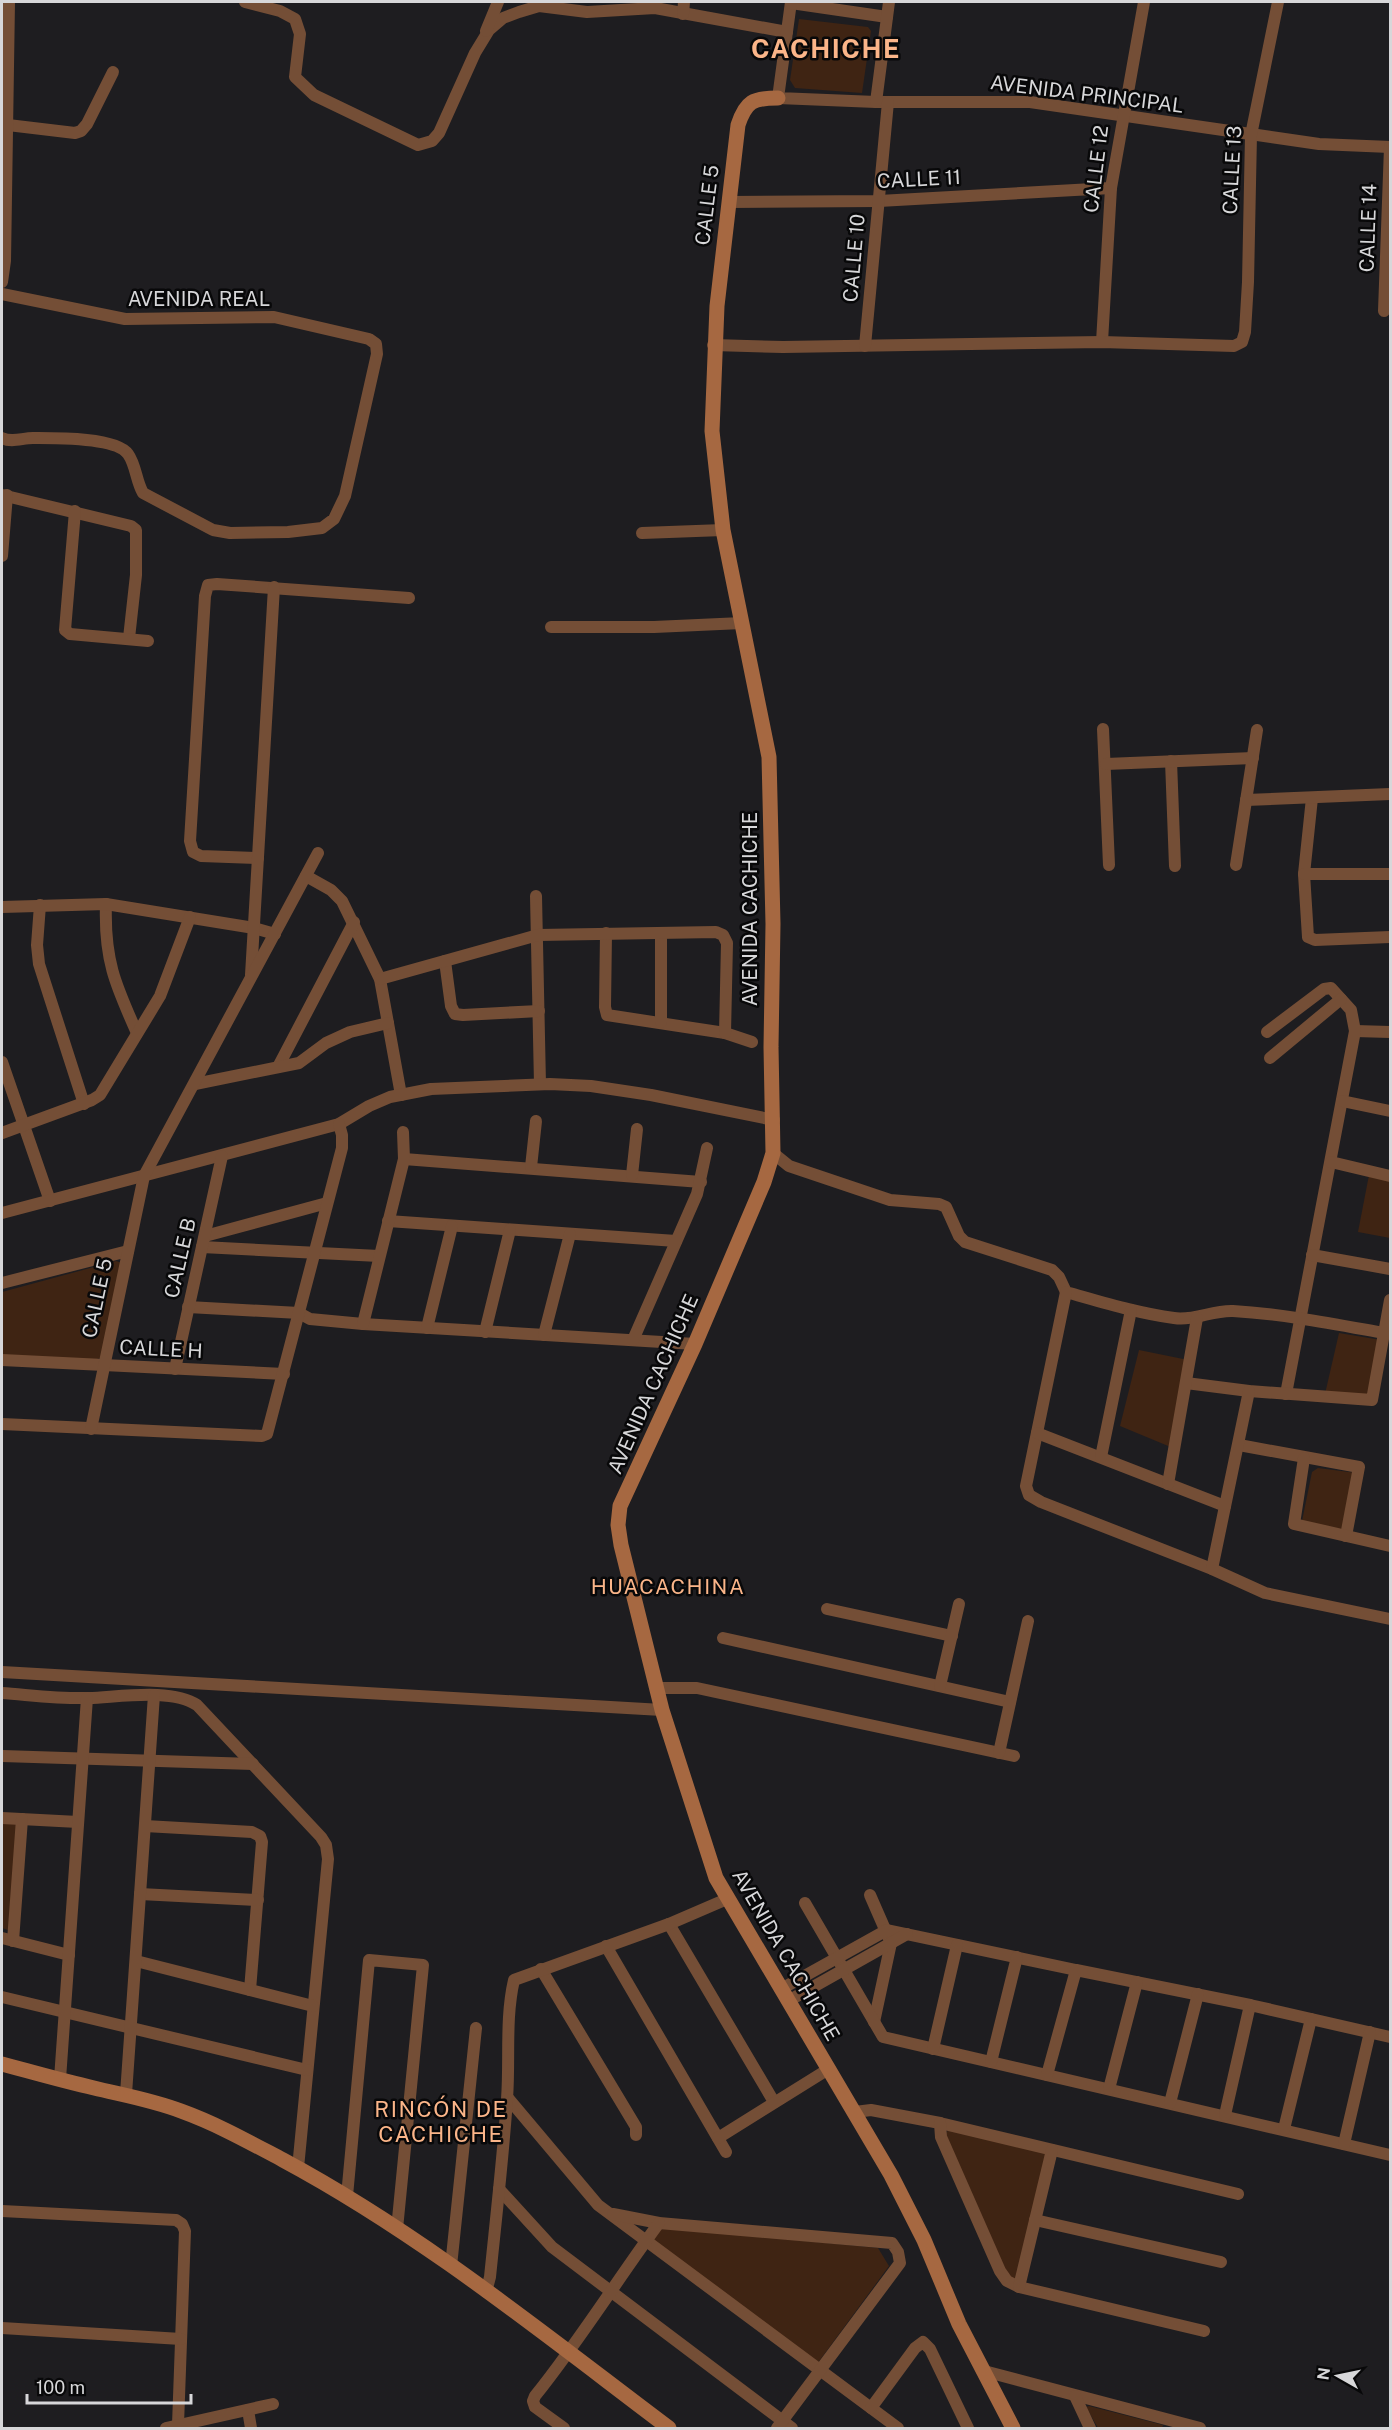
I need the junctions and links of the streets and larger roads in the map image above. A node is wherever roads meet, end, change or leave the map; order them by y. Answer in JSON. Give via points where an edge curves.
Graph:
{"nodes":[{"id":1,"x":9,"y":2,"type":"edge"},
{"id":2,"x":244,"y":2,"type":"edge"},
{"id":3,"x":498,"y":2,"type":"edge"},
{"id":4,"x":791,"y":2,"type":"edge"},
{"id":5,"x":888,"y":2,"type":"edge"},
{"id":6,"x":1144,"y":2,"type":"edge"},
{"id":7,"x":1278,"y":2,"type":"edge"},
{"id":8,"x":683,"y":8,"type":"edge"},
{"id":9,"x":886,"y":18,"type":"junction"},
{"id":10,"x":787,"y":32,"type":"junction"},
{"id":11,"x":482,"y":40,"type":"junction"},
{"id":12,"x":113,"y":72,"type":"dead end"},
{"id":13,"x":778,"y":98,"type":"junction"},
{"id":14,"x":882,"y":102,"type":"junction"},
{"id":15,"x":1122,"y":115,"type":"junction"},
{"id":16,"x":8,"y":125,"type":"junction"},
{"id":17,"x":1251,"y":135,"type":"junction"},
{"id":18,"x":1390,"y":147,"type":"edge"},
{"id":19,"x":1111,"y":188,"type":"junction"},
{"id":20,"x":879,"y":201,"type":"junction"},
{"id":21,"x":728,"y":202,"type":"junction"},
{"id":22,"x":1389,"y":214,"type":"edge"},
{"id":23,"x":2,"y":282,"type":"edge"},
{"id":24,"x":2,"y":294,"type":"edge"},
{"id":25,"x":1384,"y":311,"type":"dead end"},
{"id":26,"x":1102,"y":342,"type":"junction"},
{"id":27,"x":713,"y":345,"type":"junction"},
{"id":28,"x":865,"y":346,"type":"junction"},
{"id":29,"x":2,"y":438,"type":"edge"},
{"id":30,"x":4,"y":495,"type":"edge"},
{"id":31,"x":75,"y":511,"type":"junction"},
{"id":32,"x":723,"y":530,"type":"junction"},
{"id":33,"x":642,"y":532,"type":"dead end"},
{"id":34,"x":2,"y":556,"type":"edge"},
{"id":35,"x":274,"y":587,"type":"junction"},
{"id":36,"x":409,"y":598,"type":"dead end"},
{"id":37,"x":742,"y":623,"type":"junction"},
{"id":38,"x":551,"y":627,"type":"dead end"},
{"id":39,"x":129,"y":638,"type":"junction"},
{"id":40,"x":148,"y":641,"type":"dead end"},
{"id":41,"x":1103,"y":729,"type":"dead end"},
{"id":42,"x":1257,"y":730,"type":"dead end"},
{"id":43,"x":1253,"y":758,"type":"junction"},
{"id":44,"x":1171,"y":761,"type":"junction"},
{"id":45,"x":1106,"y":764,"type":"junction"},
{"id":46,"x":1390,"y":794,"type":"edge"},
{"id":47,"x":1312,"y":798,"type":"junction"},
{"id":48,"x":1246,"y":800,"type":"junction"},
{"id":49,"x":318,"y":853,"type":"dead end"},
{"id":50,"x":258,"y":858,"type":"junction"},
{"id":51,"x":1109,"y":865,"type":"dead end"},
{"id":52,"x":1236,"y":865,"type":"dead end"},
{"id":53,"x":1175,"y":866,"type":"dead end"},
{"id":54,"x":1304,"y":874,"type":"junction"},
{"id":55,"x":1390,"y":874,"type":"edge"},
{"id":56,"x":306,"y":876,"type":"junction"},
{"id":57,"x":536,"y":896,"type":"dead end"},
{"id":58,"x":106,"y":904,"type":"junction"},
{"id":59,"x":40,"y":905,"type":"junction"},
{"id":60,"x":2,"y":907,"type":"edge"},
{"id":61,"x":190,"y":917,"type":"junction"},
{"id":62,"x":354,"y":921,"type":"junction"},
{"id":63,"x":254,"y":928,"type":"junction"},
{"id":64,"x":275,"y":933,"type":"junction"},
{"id":65,"x":606,"y":933,"type":"junction"},
{"id":66,"x":661,"y":933,"type":"junction"},
{"id":67,"x":538,"y":935,"type":"junction"},
{"id":68,"x":1390,"y":937,"type":"edge"},
{"id":69,"x":445,"y":961,"type":"junction"},
{"id":70,"x":380,"y":979,"type":"junction"},
{"id":71,"x":251,"y":980,"type":"junction"},
{"id":72,"x":1341,"y":999,"type":"junction"},
{"id":73,"x":539,"y":1011,"type":"junction"},
{"id":74,"x":661,"y":1022,"type":"junction"},
{"id":75,"x":388,"y":1023,"type":"junction"},
{"id":76,"x":1355,"y":1031,"type":"junction"},
{"id":77,"x":1267,"y":1032,"type":"dead end"},
{"id":78,"x":1390,"y":1032,"type":"edge"},
{"id":79,"x":137,"y":1033,"type":"junction"},
{"id":80,"x":725,"y":1034,"type":"junction"},
{"id":81,"x":752,"y":1042,"type":"dead end"},
{"id":82,"x":1270,"y":1058,"type":"dead end"},
{"id":83,"x":2,"y":1062,"type":"edge"},
{"id":84,"x":278,"y":1067,"type":"junction"},
{"id":85,"x":195,"y":1084,"type":"junction"},
{"id":86,"x":540,"y":1084,"type":"junction"},
{"id":87,"x":401,"y":1095,"type":"junction"},
{"id":88,"x":1342,"y":1101,"type":"junction"},
{"id":89,"x":84,"y":1104,"type":"junction"},
{"id":90,"x":1390,"y":1111,"type":"edge"},
{"id":91,"x":774,"y":1120,"type":"junction"},
{"id":92,"x":536,"y":1121,"type":"dead end"},
{"id":93,"x":339,"y":1124,"type":"junction"},
{"id":94,"x":24,"y":1126,"type":"junction"},
{"id":95,"x":637,"y":1129,"type":"dead end"},
{"id":96,"x":404,"y":1132,"type":"dead end"},
{"id":97,"x":2,"y":1133,"type":"edge"},
{"id":98,"x":707,"y":1148,"type":"dead end"},
{"id":99,"x":773,"y":1153,"type":"junction"},
{"id":100,"x":222,"y":1156,"type":"junction"},
{"id":101,"x":404,"y":1159,"type":"junction"},
{"id":102,"x":1331,"y":1162,"type":"junction"},
{"id":103,"x":531,"y":1167,"type":"junction"},
{"id":104,"x":632,"y":1175,"type":"junction"},
{"id":105,"x":144,"y":1176,"type":"junction"},
{"id":106,"x":1390,"y":1176,"type":"edge"},
{"id":107,"x":700,"y":1182,"type":"junction"},
{"id":108,"x":50,"y":1201,"type":"junction"},
{"id":109,"x":327,"y":1203,"type":"junction"},
{"id":110,"x":2,"y":1213,"type":"edge"},
{"id":111,"x":388,"y":1221,"type":"junction"},
{"id":112,"x":452,"y":1226,"type":"junction"},
{"id":113,"x":510,"y":1230,"type":"junction"},
{"id":114,"x":570,"y":1234,"type":"junction"},
{"id":115,"x":676,"y":1241,"type":"junction"},
{"id":116,"x":203,"y":1242,"type":"junction"},
{"id":117,"x":128,"y":1251,"type":"junction"},
{"id":118,"x":315,"y":1252,"type":"junction"},
{"id":119,"x":1312,"y":1255,"type":"junction"},
{"id":120,"x":379,"y":1256,"type":"junction"},
{"id":121,"x":1390,"y":1269,"type":"edge"},
{"id":122,"x":2,"y":1283,"type":"edge"},
{"id":123,"x":1066,"y":1292,"type":"junction"},
{"id":124,"x":1390,"y":1300,"type":"edge"},
{"id":125,"x":189,"y":1307,"type":"junction"},
{"id":126,"x":1131,"y":1310,"type":"junction"},
{"id":127,"x":299,"y":1313,"type":"junction"},
{"id":128,"x":1197,"y":1318,"type":"junction"},
{"id":129,"x":1301,"y":1318,"type":"junction"},
{"id":130,"x":363,"y":1324,"type":"junction"},
{"id":131,"x":427,"y":1328,"type":"junction"},
{"id":132,"x":485,"y":1332,"type":"junction"},
{"id":133,"x":1384,"y":1333,"type":"junction"},
{"id":134,"x":544,"y":1335,"type":"junction"},
{"id":135,"x":633,"y":1340,"type":"junction"},
{"id":136,"x":695,"y":1344,"type":"junction"},
{"id":137,"x":2,"y":1360,"type":"edge"},
{"id":138,"x":104,"y":1366,"type":"junction"},
{"id":139,"x":175,"y":1369,"type":"junction"},
{"id":140,"x":284,"y":1374,"type":"junction"},
{"id":141,"x":1186,"y":1383,"type":"junction"},
{"id":142,"x":1249,"y":1391,"type":"junction"},
{"id":143,"x":1286,"y":1394,"type":"junction"},
{"id":144,"x":2,"y":1425,"type":"edge"},
{"id":145,"x":91,"y":1429,"type":"junction"},
{"id":146,"x":1036,"y":1433,"type":"junction"},
{"id":147,"x":1239,"y":1445,"type":"junction"},
{"id":148,"x":1101,"y":1457,"type":"junction"},
{"id":149,"x":1304,"y":1458,"type":"junction"},
{"id":150,"x":1168,"y":1484,"type":"junction"},
{"id":151,"x":1225,"y":1506,"type":"junction"},
{"id":152,"x":1346,"y":1536,"type":"junction"},
{"id":153,"x":1390,"y":1546,"type":"edge"},
{"id":154,"x":1212,"y":1569,"type":"junction"},
{"id":155,"x":959,"y":1604,"type":"dead end"},
{"id":156,"x":827,"y":1609,"type":"dead end"},
{"id":157,"x":1390,"y":1619,"type":"edge"},
{"id":158,"x":1028,"y":1621,"type":"dead end"},
{"id":159,"x":952,"y":1636,"type":"junction"},
{"id":160,"x":723,"y":1638,"type":"dead end"},
{"id":161,"x":2,"y":1672,"type":"edge"},
{"id":162,"x":940,"y":1686,"type":"junction"},
{"id":163,"x":656,"y":1688,"type":"junction"},
{"id":164,"x":2,"y":1693,"type":"edge"},
{"id":165,"x":154,"y":1695,"type":"junction"},
{"id":166,"x":87,"y":1698,"type":"junction"},
{"id":167,"x":1010,"y":1702,"type":"junction"},
{"id":168,"x":662,"y":1710,"type":"junction"},
{"id":169,"x":999,"y":1753,"type":"junction"},
{"id":170,"x":2,"y":1756,"type":"edge"},
{"id":171,"x":1014,"y":1756,"type":"dead end"},
{"id":172,"x":82,"y":1758,"type":"junction"},
{"id":173,"x":150,"y":1761,"type":"junction"},
{"id":174,"x":253,"y":1764,"type":"junction"},
{"id":175,"x":2,"y":1818,"type":"edge"},
{"id":176,"x":22,"y":1819,"type":"junction"},
{"id":177,"x":78,"y":1822,"type":"junction"},
{"id":178,"x":145,"y":1826,"type":"junction"},
{"id":179,"x":140,"y":1894,"type":"junction"},
{"id":180,"x":870,"y":1895,"type":"dead end"},
{"id":181,"x":727,"y":1899,"type":"junction"},
{"id":182,"x":258,"y":1900,"type":"junction"},
{"id":183,"x":805,"y":1903,"type":"dead end"},
{"id":184,"x":669,"y":1924,"type":"junction"},
{"id":185,"x":887,"y":1930,"type":"junction"},
{"id":186,"x":907,"y":1934,"type":"junction"},
{"id":187,"x":7,"y":1940,"type":"edge"},
{"id":188,"x":891,"y":1943,"type":"junction"},
{"id":189,"x":957,"y":1945,"type":"junction"},
{"id":190,"x":606,"y":1946,"type":"junction"},
{"id":191,"x":69,"y":1955,"type":"junction"},
{"id":192,"x":837,"y":1958,"type":"junction"},
{"id":193,"x":1017,"y":1958,"type":"junction"},
{"id":194,"x":136,"y":1961,"type":"junction"},
{"id":195,"x":541,"y":1969,"type":"junction"},
{"id":196,"x":844,"y":1969,"type":"junction"},
{"id":197,"x":1076,"y":1970,"type":"junction"},
{"id":198,"x":1137,"y":1982,"type":"junction"},
{"id":199,"x":250,"y":1990,"type":"junction"},
{"id":200,"x":786,"y":1994,"type":"junction"},
{"id":201,"x":1198,"y":1995,"type":"junction"},
{"id":202,"x":2,"y":1997,"type":"edge"},
{"id":203,"x":1250,"y":2005,"type":"junction"},
{"id":204,"x":313,"y":2006,"type":"junction"},
{"id":205,"x":64,"y":2011,"type":"junction"},
{"id":206,"x":1311,"y":2019,"type":"junction"},
{"id":207,"x":874,"y":2022,"type":"junction"},
{"id":208,"x":131,"y":2028,"type":"junction"},
{"id":209,"x":476,"y":2028,"type":"dead end"},
{"id":210,"x":1370,"y":2032,"type":"junction"},
{"id":211,"x":1390,"y":2037,"type":"edge"},
{"id":212,"x":933,"y":2049,"type":"junction"},
{"id":213,"x":992,"y":2062,"type":"junction"},
{"id":214,"x":2,"y":2064,"type":"edge"},
{"id":215,"x":307,"y":2070,"type":"junction"},
{"id":216,"x":827,"y":2070,"type":"junction"},
{"id":217,"x":1047,"y":2075,"type":"junction"},
{"id":218,"x":60,"y":2079,"type":"junction"},
{"id":219,"x":1109,"y":2089,"type":"junction"},
{"id":220,"x":126,"y":2094,"type":"junction"},
{"id":221,"x":508,"y":2098,"type":"junction"},
{"id":222,"x":774,"y":2102,"type":"junction"},
{"id":223,"x":1170,"y":2103,"type":"junction"},
{"id":224,"x":855,"y":2112,"type":"junction"},
{"id":225,"x":1225,"y":2115,"type":"junction"},
{"id":226,"x":940,"y":2123,"type":"junction"},
{"id":227,"x":1284,"y":2129,"type":"junction"},
{"id":228,"x":636,"y":2135,"type":"dead end"},
{"id":229,"x":718,"y":2138,"type":"junction"},
{"id":230,"x":1344,"y":2144,"type":"junction"},
{"id":231,"x":1052,"y":2150,"type":"junction"},
{"id":232,"x":726,"y":2152,"type":"dead end"},
{"id":233,"x":1390,"y":2155,"type":"edge"},
{"id":234,"x":298,"y":2168,"type":"junction"},
{"id":235,"x":499,"y":2189,"type":"junction"},
{"id":236,"x":1238,"y":2194,"type":"dead end"},
{"id":237,"x":347,"y":2196,"type":"junction"},
{"id":238,"x":2,"y":2211,"type":"edge"},
{"id":239,"x":608,"y":2213,"type":"junction"},
{"id":240,"x":1035,"y":2220,"type":"junction"},
{"id":241,"x":659,"y":2223,"type":"junction"},
{"id":242,"x":397,"y":2229,"type":"junction"},
{"id":243,"x":646,"y":2240,"type":"junction"},
{"id":244,"x":1221,"y":2262,"type":"dead end"},
{"id":245,"x":451,"y":2266,"type":"junction"},
{"id":246,"x":1019,"y":2287,"type":"junction"},
{"id":247,"x":610,"y":2291,"type":"junction"},
{"id":248,"x":486,"y":2292,"type":"junction"},
{"id":249,"x":2,"y":2328,"type":"edge"},
{"id":250,"x":1204,"y":2331,"type":"dead end"},
{"id":251,"x":181,"y":2339,"type":"junction"},
{"id":252,"x":569,"y":2353,"type":"junction"},
{"id":253,"x":820,"y":2370,"type":"junction"},
{"id":254,"x":984,"y":2371,"type":"junction"},
{"id":255,"x":1074,"y":2396,"type":"junction"},
{"id":256,"x":273,"y":2404,"type":"dead end"},
{"id":257,"x":871,"y":2408,"type":"junction"},
{"id":258,"x":248,"y":2410,"type":"junction"},
{"id":259,"x":784,"y":2426,"type":"edge"},
{"id":260,"x":172,"y":2427,"type":"edge"},
{"id":261,"x":251,"y":2428,"type":"edge"},
{"id":262,"x":564,"y":2428,"type":"edge"},
{"id":263,"x":669,"y":2428,"type":"edge"},
{"id":264,"x":898,"y":2428,"type":"edge"},
{"id":265,"x":968,"y":2428,"type":"edge"},
{"id":266,"x":1013,"y":2428,"type":"edge"},
{"id":267,"x":1090,"y":2428,"type":"edge"},
{"id":268,"x":1200,"y":2428,"type":"edge"}],
"edges":[{"from":1,"to":16,"type":"street"},
{"from":2,"to":11,"type":"street","via":[[295,19],[300,34],[295,77],[314,95],[418,145],[432,141],[439,133]]},
{"from":3,"to":11,"type":"street"},
{"from":4,"to":9,"type":"street"},
{"from":4,"to":10,"type":"street"},
{"from":5,"to":9,"type":"street","name":"CALLE 10"},
{"from":6,"to":15,"type":"street","name":"CALLE 12"},
{"from":7,"to":17,"type":"street","name":"CALLE 13"},
{"from":8,"to":10,"type":"street"},
{"from":8,"to":11,"type":"street","via":[[587,12],[539,6],[503,18]]},
{"from":9,"to":14,"type":"street","name":"CALLE 10"},
{"from":10,"to":13,"type":"street"},
{"from":12,"to":16,"type":"street","via":[[81,131]]},
{"from":13,"to":14,"type":"street","name":"AVENIDA PRINCIPAL"},
{"from":13,"to":21,"type":"street","name":"CALLE 5","via":[[752,101],[741,115]]},
{"from":14,"to":15,"type":"street","name":"AVENIDA PRINCIPAL","via":[[1001,101]]},
{"from":14,"to":20,"type":"street","name":"CALLE 10"},
{"from":15,"to":17,"type":"street","name":"AVENIDA PRINCIPAL"},
{"from":15,"to":19,"type":"street","name":"CALLE 12"},
{"from":16,"to":23,"type":"street","via":[[6,261]]},
{"from":17,"to":18,"type":"street","name":"AVENIDA PRINCIPAL","via":[[1319,144]]},
{"from":17,"to":26,"type":"street","name":"CALLE 13","via":[[1248,282],[1242,342],[1234,346]]},
{"from":18,"to":22,"type":"street","name":"CALLE 14"},
{"from":19,"to":20,"type":"street","name":"CALLE 11"},
{"from":19,"to":26,"type":"street","name":"CALLE 12"},
{"from":20,"to":21,"type":"street","name":"CALLE 11"},
{"from":20,"to":28,"type":"street","name":"CALLE 10"},
{"from":21,"to":27,"type":"street","name":"CALLE 5"},
{"from":22,"to":25,"type":"street","name":"CALLE 14"},
{"from":24,"to":29,"type":"street","name":"AVENIDA REAL","via":[[125,319],[274,317],[369,339],[376,344],[345,496],[334,519],[322,528],[288,532],[213,530],[143,493],[130,456],[122,447],[70,439]]},
{"from":26,"to":28,"type":"street"},
{"from":27,"to":28,"type":"street"},
{"from":27,"to":32,"type":"street","name":"AVENIDA CACHICHE","via":[[712,432]]},
{"from":30,"to":31,"type":"street"},
{"from":30,"to":34,"type":"street"},
{"from":31,"to":39,"type":"street","via":[[136,530]]},
{"from":31,"to":39,"type":"street","via":[[65,630],[70,634]]},
{"from":32,"to":33,"type":"street"},
{"from":32,"to":37,"type":"street","name":"AVENIDA CACHICHE"},
{"from":35,"to":36,"type":"street"},
{"from":35,"to":50,"type":"street"},
{"from":35,"to":50,"type":"street","via":[[208,585],[190,841],[193,852],[201,856]]},
{"from":37,"to":38,"type":"street"},
{"from":37,"to":91,"type":"street","name":"AVENIDA CACHICHE","via":[[769,757]]},
{"from":39,"to":40,"type":"street"},
{"from":41,"to":45,"type":"street"},
{"from":42,"to":43,"type":"street"},
{"from":43,"to":44,"type":"street"},
{"from":43,"to":48,"type":"street"},
{"from":44,"to":45,"type":"street"},
{"from":44,"to":53,"type":"street"},
{"from":45,"to":51,"type":"street"},
{"from":46,"to":47,"type":"street"},
{"from":47,"to":48,"type":"street"},
{"from":47,"to":54,"type":"street"},
{"from":48,"to":52,"type":"street"},
{"from":49,"to":56,"type":"street","name":"CALLE 5"},
{"from":50,"to":63,"type":"street"},
{"from":54,"to":55,"type":"street"},
{"from":54,"to":68,"type":"street","via":[[1308,937]]},
{"from":56,"to":62,"type":"street","via":[[331,890]]},
{"from":56,"to":64,"type":"street","name":"CALLE 5"},
{"from":57,"to":67,"type":"street"},
{"from":58,"to":59,"type":"street"},
{"from":58,"to":61,"type":"street"},
{"from":58,"to":79,"type":"street","via":[[108,959]]},
{"from":59,"to":60,"type":"street"},
{"from":59,"to":89,"type":"street","via":[[39,964]]},
{"from":61,"to":63,"type":"street"},
{"from":61,"to":79,"type":"street","via":[[160,996]]},
{"from":62,"to":70,"type":"street"},
{"from":62,"to":84,"type":"street"},
{"from":63,"to":64,"type":"street"},
{"from":63,"to":71,"type":"street"},
{"from":64,"to":71,"type":"street","name":"CALLE 5"},
{"from":65,"to":66,"type":"street"},
{"from":65,"to":67,"type":"street"},
{"from":65,"to":74,"type":"street","via":[[607,1015]]},
{"from":66,"to":74,"type":"street"},
{"from":66,"to":80,"type":"street","via":[[723,935],[727,944]]},
{"from":67,"to":69,"type":"street"},
{"from":67,"to":73,"type":"street"},
{"from":69,"to":70,"type":"street"},
{"from":69,"to":73,"type":"street","via":[[455,1014]]},
{"from":70,"to":75,"type":"street"},
{"from":71,"to":85,"type":"street","name":"CALLE 5"},
{"from":72,"to":76,"type":"street","via":[[1351,1010]]},
{"from":72,"to":77,"type":"street","via":[[1331,988],[1324,989]]},
{"from":72,"to":82,"type":"street"},
{"from":73,"to":86,"type":"street"},
{"from":74,"to":80,"type":"street"},
{"from":75,"to":84,"type":"street","via":[[350,1032],[298,1063]]},
{"from":75,"to":87,"type":"street"},
{"from":76,"to":78,"type":"street"},
{"from":76,"to":88,"type":"street"},
{"from":79,"to":89,"type":"street","via":[[100,1095]]},
{"from":80,"to":81,"type":"street"},
{"from":83,"to":94,"type":"street"},
{"from":84,"to":85,"type":"street"},
{"from":85,"to":105,"type":"street","name":"CALLE 5"},
{"from":86,"to":87,"type":"street","via":[[431,1089]]},
{"from":86,"to":91,"type":"street","via":[[591,1086],[651,1095]]},
{"from":87,"to":93,"type":"street","via":[[369,1106]]},
{"from":88,"to":90,"type":"street"},
{"from":88,"to":102,"type":"street"},
{"from":89,"to":94,"type":"street"},
{"from":91,"to":99,"type":"street","name":"AVENIDA CACHICHE"},
{"from":92,"to":103,"type":"street"},
{"from":93,"to":100,"type":"street"},
{"from":93,"to":109,"type":"street","via":[[342,1148]]},
{"from":94,"to":97,"type":"street"},
{"from":94,"to":108,"type":"street"},
{"from":95,"to":104,"type":"street"},
{"from":96,"to":101,"type":"street"},
{"from":98,"to":107,"type":"street"},
{"from":99,"to":123,"type":"street","via":[[789,1166],[890,1200],[946,1207],[959,1236],[966,1242],[1052,1270]]},
{"from":99,"to":136,"type":"street","name":"AVENIDA CACHICHE"},
{"from":100,"to":105,"type":"street"},
{"from":100,"to":116,"type":"street","name":"CALLE B"},
{"from":101,"to":103,"type":"street"},
{"from":101,"to":111,"type":"street"},
{"from":102,"to":106,"type":"street"},
{"from":102,"to":119,"type":"street"},
{"from":103,"to":104,"type":"street"},
{"from":104,"to":107,"type":"street"},
{"from":105,"to":108,"type":"street"},
{"from":105,"to":117,"type":"street","name":"CALLE 5"},
{"from":107,"to":115,"type":"street"},
{"from":108,"to":110,"type":"street"},
{"from":109,"to":116,"type":"street"},
{"from":109,"to":118,"type":"street"},
{"from":111,"to":112,"type":"street"},
{"from":111,"to":120,"type":"street"},
{"from":112,"to":113,"type":"street"},
{"from":112,"to":131,"type":"street"},
{"from":113,"to":114,"type":"street"},
{"from":113,"to":132,"type":"street"},
{"from":114,"to":115,"type":"street"},
{"from":114,"to":134,"type":"street"},
{"from":115,"to":135,"type":"street"},
{"from":116,"to":118,"type":"street"},
{"from":116,"to":125,"type":"street","name":"CALLE B"},
{"from":117,"to":122,"type":"street"},
{"from":117,"to":138,"type":"street","name":"CALLE 5"},
{"from":118,"to":120,"type":"street"},
{"from":118,"to":127,"type":"street"},
{"from":119,"to":121,"type":"street"},
{"from":119,"to":129,"type":"street"},
{"from":120,"to":130,"type":"street"},
{"from":123,"to":126,"type":"street"},
{"from":123,"to":146,"type":"street"},
{"from":124,"to":133,"type":"street"},
{"from":125,"to":127,"type":"street"},
{"from":125,"to":139,"type":"street","name":"CALLE B"},
{"from":126,"to":128,"type":"street"},
{"from":126,"to":148,"type":"street"},
{"from":127,"to":130,"type":"street","via":[[310,1319]]},
{"from":127,"to":140,"type":"street"},
{"from":128,"to":129,"type":"street","via":[[1230,1311]]},
{"from":128,"to":141,"type":"street"},
{"from":129,"to":133,"type":"street"},
{"from":129,"to":143,"type":"street"},
{"from":130,"to":131,"type":"street"},
{"from":131,"to":132,"type":"street"},
{"from":132,"to":134,"type":"street"},
{"from":133,"to":143,"type":"street","via":[[1372,1400]]},
{"from":134,"to":135,"type":"street"},
{"from":135,"to":136,"type":"street"},
{"from":136,"to":163,"type":"street","name":"AVENIDA CACHICHE","via":[[620,1506],[621,1545]]},
{"from":137,"to":138,"type":"street","name":"CALLE H"},
{"from":138,"to":139,"type":"street","name":"CALLE H"},
{"from":138,"to":145,"type":"street","name":"CALLE 5"},
{"from":139,"to":140,"type":"street","name":"CALLE H"},
{"from":140,"to":145,"type":"street","via":[[270,1429],[262,1436]]},
{"from":141,"to":142,"type":"street"},
{"from":141,"to":150,"type":"street"},
{"from":142,"to":143,"type":"street"},
{"from":142,"to":147,"type":"street"},
{"from":144,"to":145,"type":"street"},
{"from":146,"to":148,"type":"street"},
{"from":146,"to":154,"type":"street","via":[[1026,1486],[1029,1496]]},
{"from":147,"to":149,"type":"street"},
{"from":147,"to":151,"type":"street"},
{"from":148,"to":150,"type":"street"},
{"from":149,"to":152,"type":"street","via":[[1294,1524]]},
{"from":149,"to":152,"type":"street","via":[[1359,1467]]},
{"from":150,"to":151,"type":"street"},
{"from":151,"to":154,"type":"street"},
{"from":152,"to":153,"type":"street"},
{"from":154,"to":157,"type":"street","via":[[1265,1593]]},
{"from":155,"to":159,"type":"street"},
{"from":156,"to":159,"type":"street"},
{"from":158,"to":167,"type":"street"},
{"from":159,"to":162,"type":"street"},
{"from":160,"to":162,"type":"street"},
{"from":161,"to":168,"type":"street"},
{"from":162,"to":167,"type":"street"},
{"from":163,"to":168,"type":"street","name":"AVENIDA CACHICHE"},
{"from":163,"to":169,"type":"street","via":[[698,1688]]},
{"from":164,"to":166,"type":"street"},
{"from":165,"to":166,"type":"street"},
{"from":165,"to":173,"type":"street"},
{"from":165,"to":174,"type":"street","via":[[189,1699]]},
{"from":166,"to":172,"type":"street"},
{"from":167,"to":169,"type":"street"},
{"from":168,"to":181,"type":"street","name":"AVENIDA CACHICHE","via":[[708,1855]]},
{"from":169,"to":171,"type":"street"},
{"from":170,"to":172,"type":"street"},
{"from":172,"to":173,"type":"street"},
{"from":172,"to":177,"type":"street"},
{"from":173,"to":174,"type":"street"},
{"from":173,"to":178,"type":"street"},
{"from":174,"to":204,"type":"street","via":[[326,1845],[328,1859]]},
{"from":175,"to":176,"type":"street"},
{"from":176,"to":177,"type":"street"},
{"from":176,"to":187,"type":"street"},
{"from":177,"to":191,"type":"street"},
{"from":178,"to":179,"type":"street"},
{"from":178,"to":182,"type":"street","via":[[252,1832],[260,1836]]},
{"from":179,"to":182,"type":"street"},
{"from":179,"to":194,"type":"street"},
{"from":180,"to":185,"type":"street"},
{"from":181,"to":184,"type":"street"},
{"from":181,"to":200,"type":"street","name":"AVENIDA CACHICHE"},
{"from":182,"to":199,"type":"street"},
{"from":183,"to":192,"type":"street"},
{"from":184,"to":190,"type":"street"},
{"from":184,"to":222,"type":"street"},
{"from":185,"to":186,"type":"street"},
{"from":185,"to":188,"type":"street"},
{"from":185,"to":192,"type":"street"},
{"from":186,"to":188,"type":"street"},
{"from":186,"to":189,"type":"street"},
{"from":187,"to":191,"type":"street"},
{"from":188,"to":196,"type":"street"},
{"from":188,"to":207,"type":"street"},
{"from":189,"to":193,"type":"street"},
{"from":189,"to":212,"type":"street"},
{"from":190,"to":195,"type":"street"},
{"from":190,"to":229,"type":"street"},
{"from":191,"to":205,"type":"street"},
{"from":192,"to":196,"type":"street"},
{"from":192,"to":200,"type":"street"},
{"from":193,"to":197,"type":"street"},
{"from":193,"to":213,"type":"street"},
{"from":194,"to":199,"type":"street"},
{"from":194,"to":208,"type":"street"},
{"from":195,"to":221,"type":"street","via":[[513,1980],[508,2003]]},
{"from":195,"to":228,"type":"street","via":[[636,2127]]},
{"from":196,"to":200,"type":"street"},
{"from":196,"to":207,"type":"street"},
{"from":197,"to":198,"type":"street"},
{"from":197,"to":217,"type":"street"},
{"from":198,"to":201,"type":"street"},
{"from":198,"to":219,"type":"street"},
{"from":199,"to":204,"type":"street"},
{"from":200,"to":216,"type":"street","name":"AVENIDA CACHICHE"},
{"from":201,"to":203,"type":"street"},
{"from":201,"to":223,"type":"street"},
{"from":202,"to":205,"type":"street"},
{"from":203,"to":206,"type":"street"},
{"from":203,"to":225,"type":"street"},
{"from":204,"to":215,"type":"street"},
{"from":205,"to":208,"type":"street"},
{"from":205,"to":218,"type":"street"},
{"from":206,"to":210,"type":"street"},
{"from":206,"to":227,"type":"street"},
{"from":207,"to":212,"type":"street","via":[[883,2037]]},
{"from":208,"to":215,"type":"street"},
{"from":208,"to":220,"type":"street"},
{"from":209,"to":245,"type":"street"},
{"from":210,"to":211,"type":"street"},
{"from":210,"to":230,"type":"street"},
{"from":212,"to":213,"type":"street"},
{"from":213,"to":217,"type":"street"},
{"from":214,"to":218,"type":"street"},
{"from":215,"to":234,"type":"street"},
{"from":216,"to":222,"type":"street"},
{"from":216,"to":224,"type":"street","name":"AVENIDA CACHICHE"},
{"from":217,"to":219,"type":"street"},
{"from":218,"to":220,"type":"street"},
{"from":219,"to":223,"type":"street"},
{"from":220,"to":234,"type":"street","via":[[224,2128]]},
{"from":221,"to":235,"type":"street"},
{"from":221,"to":239,"type":"street"},
{"from":222,"to":229,"type":"street"},
{"from":223,"to":225,"type":"street"},
{"from":224,"to":226,"type":"street","via":[[871,2109]]},
{"from":224,"to":254,"type":"street","name":"AVENIDA CACHICHE","via":[[924,2240],[959,2324]]},
{"from":225,"to":227,"type":"street"},
{"from":226,"to":231,"type":"street"},
{"from":226,"to":246,"type":"street","via":[[942,2137],[1000,2271],[1007,2281]]},
{"from":227,"to":230,"type":"street"},
{"from":229,"to":232,"type":"street"},
{"from":230,"to":233,"type":"street"},
{"from":231,"to":236,"type":"street"},
{"from":231,"to":240,"type":"street"},
{"from":234,"to":237,"type":"street"},
{"from":235,"to":247,"type":"street","via":[[552,2247]]},
{"from":235,"to":248,"type":"street"},
{"from":237,"to":242,"type":"street"},
{"from":237,"to":242,"type":"street","via":[[369,1960],[423,1965]]},
{"from":238,"to":251,"type":"street","via":[[176,2220],[182,2224],[185,2231]]},
{"from":239,"to":241,"type":"street"},
{"from":239,"to":243,"type":"street"},
{"from":240,"to":244,"type":"street"},
{"from":240,"to":246,"type":"street"},
{"from":241,"to":243,"type":"street"},
{"from":241,"to":253,"type":"street","via":[[892,2243],[900,2263]]},
{"from":242,"to":245,"type":"street"},
{"from":243,"to":247,"type":"street"},
{"from":243,"to":253,"type":"street"},
{"from":245,"to":248,"type":"street"},
{"from":246,"to":250,"type":"street"},
{"from":247,"to":252,"type":"street"},
{"from":247,"to":259,"type":"street"},
{"from":248,"to":252,"type":"street"},
{"from":249,"to":251,"type":"street"},
{"from":251,"to":260,"type":"street"},
{"from":252,"to":262,"type":"street","via":[[533,2401],[535,2407]]},
{"from":252,"to":263,"type":"street"},
{"from":253,"to":257,"type":"street"},
{"from":253,"to":259,"type":"street"},
{"from":254,"to":255,"type":"street"},
{"from":254,"to":266,"type":"street","name":"AVENIDA CACHICHE"},
{"from":255,"to":267,"type":"street"},
{"from":255,"to":268,"type":"street"},
{"from":256,"to":258,"type":"street"},
{"from":257,"to":264,"type":"street"},
{"from":257,"to":265,"type":"street","via":[[923,2342]]},
{"from":258,"to":260,"type":"street"},
{"from":258,"to":261,"type":"street"}]}
